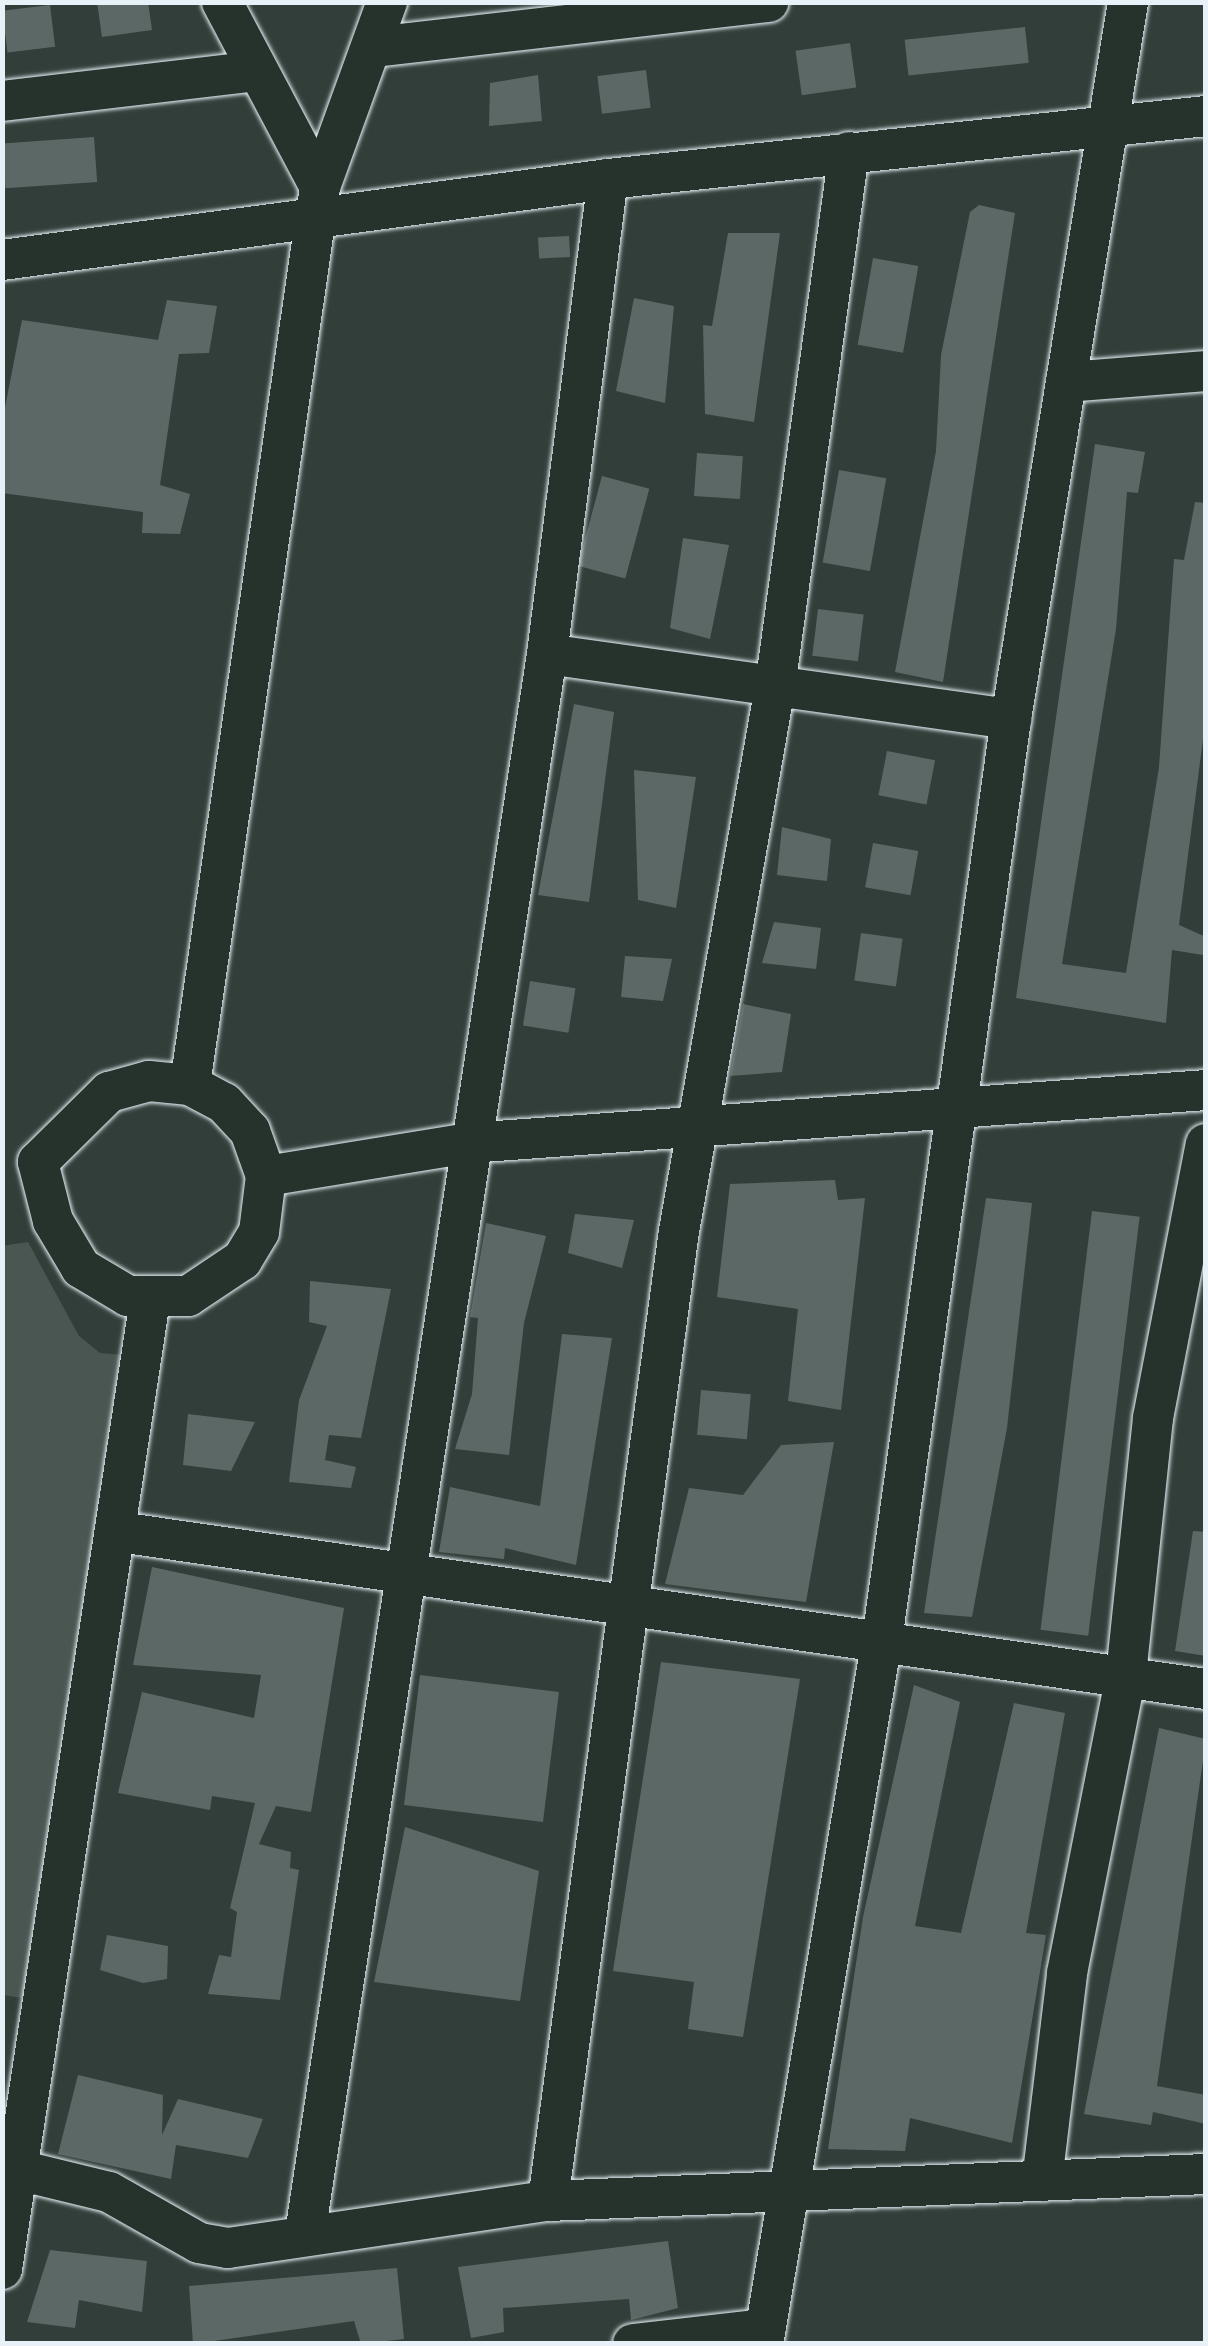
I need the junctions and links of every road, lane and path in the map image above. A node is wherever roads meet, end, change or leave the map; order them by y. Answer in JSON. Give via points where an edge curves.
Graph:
{"nodes":[{"id":1,"x":222,"y":2,"type":"edge"},
{"id":2,"x":386,"y":2,"type":"edge"},
{"id":3,"x":768,"y":2,"type":"edge"},
{"id":4,"x":1128,"y":2,"type":"edge"},
{"id":5,"x":373,"y":47,"type":"junction"},
{"id":6,"x":258,"y":72,"type":"junction"},
{"id":7,"x":2,"y":101,"type":"edge"},
{"id":8,"x":1206,"y":116,"type":"edge"},
{"id":9,"x":1105,"y":124,"type":"junction"},
{"id":10,"x":850,"y":152,"type":"junction"},
{"id":11,"x":608,"y":179,"type":"junction"},
{"id":12,"x":321,"y":201,"type":"junction"},
{"id":13,"x":2,"y":260,"type":"edge"},
{"id":14,"x":1206,"y":371,"type":"edge"},
{"id":15,"x":1066,"y":382,"type":"junction"},
{"id":16,"x":546,"y":654,"type":"junction"},
{"id":17,"x":775,"y":686,"type":"junction"},
{"id":18,"x":1010,"y":718,"type":"junction"},
{"id":19,"x":190,"y":1085,"type":"junction"},
{"id":20,"x":1206,"y":1090,"type":"edge"},
{"id":21,"x":958,"y":1102,"type":"junction"},
{"id":22,"x":701,"y":1122,"type":"junction"},
{"id":23,"x":469,"y":1143,"type":"junction"},
{"id":24,"x":1206,"y":1144,"type":"edge"},
{"id":25,"x":20,"y":1165,"type":"edge"},
{"id":26,"x":266,"y":1176,"type":"junction"},
{"id":27,"x":150,"y":1299,"type":"junction"},
{"id":28,"x":119,"y":1532,"type":"junction"},
{"id":29,"x":411,"y":1568,"type":"junction"},
{"id":30,"x":631,"y":1609,"type":"junction"},
{"id":31,"x":882,"y":1640,"type":"junction"},
{"id":32,"x":1126,"y":1675,"type":"junction"},
{"id":33,"x":1206,"y":1689,"type":"edge"},
{"id":34,"x":13,"y":2166,"type":"edge"},
{"id":35,"x":1206,"y":2174,"type":"edge"},
{"id":36,"x":1042,"y":2182,"type":"junction"},
{"id":37,"x":784,"y":2196,"type":"junction"},
{"id":38,"x":548,"y":2202,"type":"junction"},
{"id":39,"x":305,"y":2234,"type":"junction"},
{"id":40,"x":2,"y":2269,"type":"edge"},
{"id":41,"x":764,"y":2336,"type":"edge"},
{"id":42,"x":632,"y":2344,"type":"edge"}],
"edges":[{"from":1,"to":6,"type":"street"},
{"from":2,"to":5,"type":"street"},
{"from":3,"to":5,"type":"street"},
{"from":4,"to":9,"type":"street"},
{"from":5,"to":12,"type":"street"},
{"from":6,"to":7,"type":"street"},
{"from":6,"to":12,"type":"street"},
{"from":8,"to":9,"type":"street"},
{"from":9,"to":10,"type":"street"},
{"from":9,"to":15,"type":"street"},
{"from":10,"to":11,"type":"street"},
{"from":10,"to":17,"type":"street"},
{"from":11,"to":12,"type":"street"},
{"from":11,"to":16,"type":"street"},
{"from":12,"to":13,"type":"street"},
{"from":12,"to":19,"type":"street"},
{"from":14,"to":15,"type":"street"},
{"from":15,"to":18,"type":"street"},
{"from":16,"to":17,"type":"street"},
{"from":16,"to":23,"type":"street"},
{"from":17,"to":18,"type":"street"},
{"from":17,"to":22,"type":"street"},
{"from":18,"to":21,"type":"street"},
{"from":19,"to":25,"type":"street","via":[[149,1081],[109,1092]]},
{"from":19,"to":26,"type":"street","via":[[250,1131]]},
{"from":20,"to":21,"type":"street"},
{"from":21,"to":22,"type":"street"},
{"from":21,"to":31,"type":"street"},
{"from":22,"to":23,"type":"street"},
{"from":22,"to":30,"type":"street"},
{"from":23,"to":26,"type":"street"},
{"from":23,"to":29,"type":"street"},
{"from":24,"to":32,"type":"street","via":[[1153,1418]]},
{"from":25,"to":27,"type":"street","via":[[81,1268]]},
{"from":26,"to":27,"type":"street","via":[[260,1232],[242,1260],[188,1296]]},
{"from":27,"to":28,"type":"street"},
{"from":28,"to":29,"type":"street"},
{"from":28,"to":34,"type":"street"},
{"from":29,"to":30,"type":"street"},
{"from":29,"to":39,"type":"street"},
{"from":30,"to":31,"type":"street"},
{"from":30,"to":38,"type":"street"},
{"from":31,"to":32,"type":"street"},
{"from":31,"to":37,"type":"street"},
{"from":32,"to":33,"type":"street"},
{"from":32,"to":36,"type":"street","via":[[1067,1973]]},
{"from":34,"to":39,"type":"street","via":[[109,2192],[199,2243],[228,2248]]},
{"from":34,"to":40,"type":"street"},
{"from":35,"to":36,"type":"street"},
{"from":36,"to":37,"type":"street"},
{"from":37,"to":38,"type":"street"},
{"from":37,"to":41,"type":"street"},
{"from":38,"to":39,"type":"street"},
{"from":41,"to":42,"type":"street"}]}
